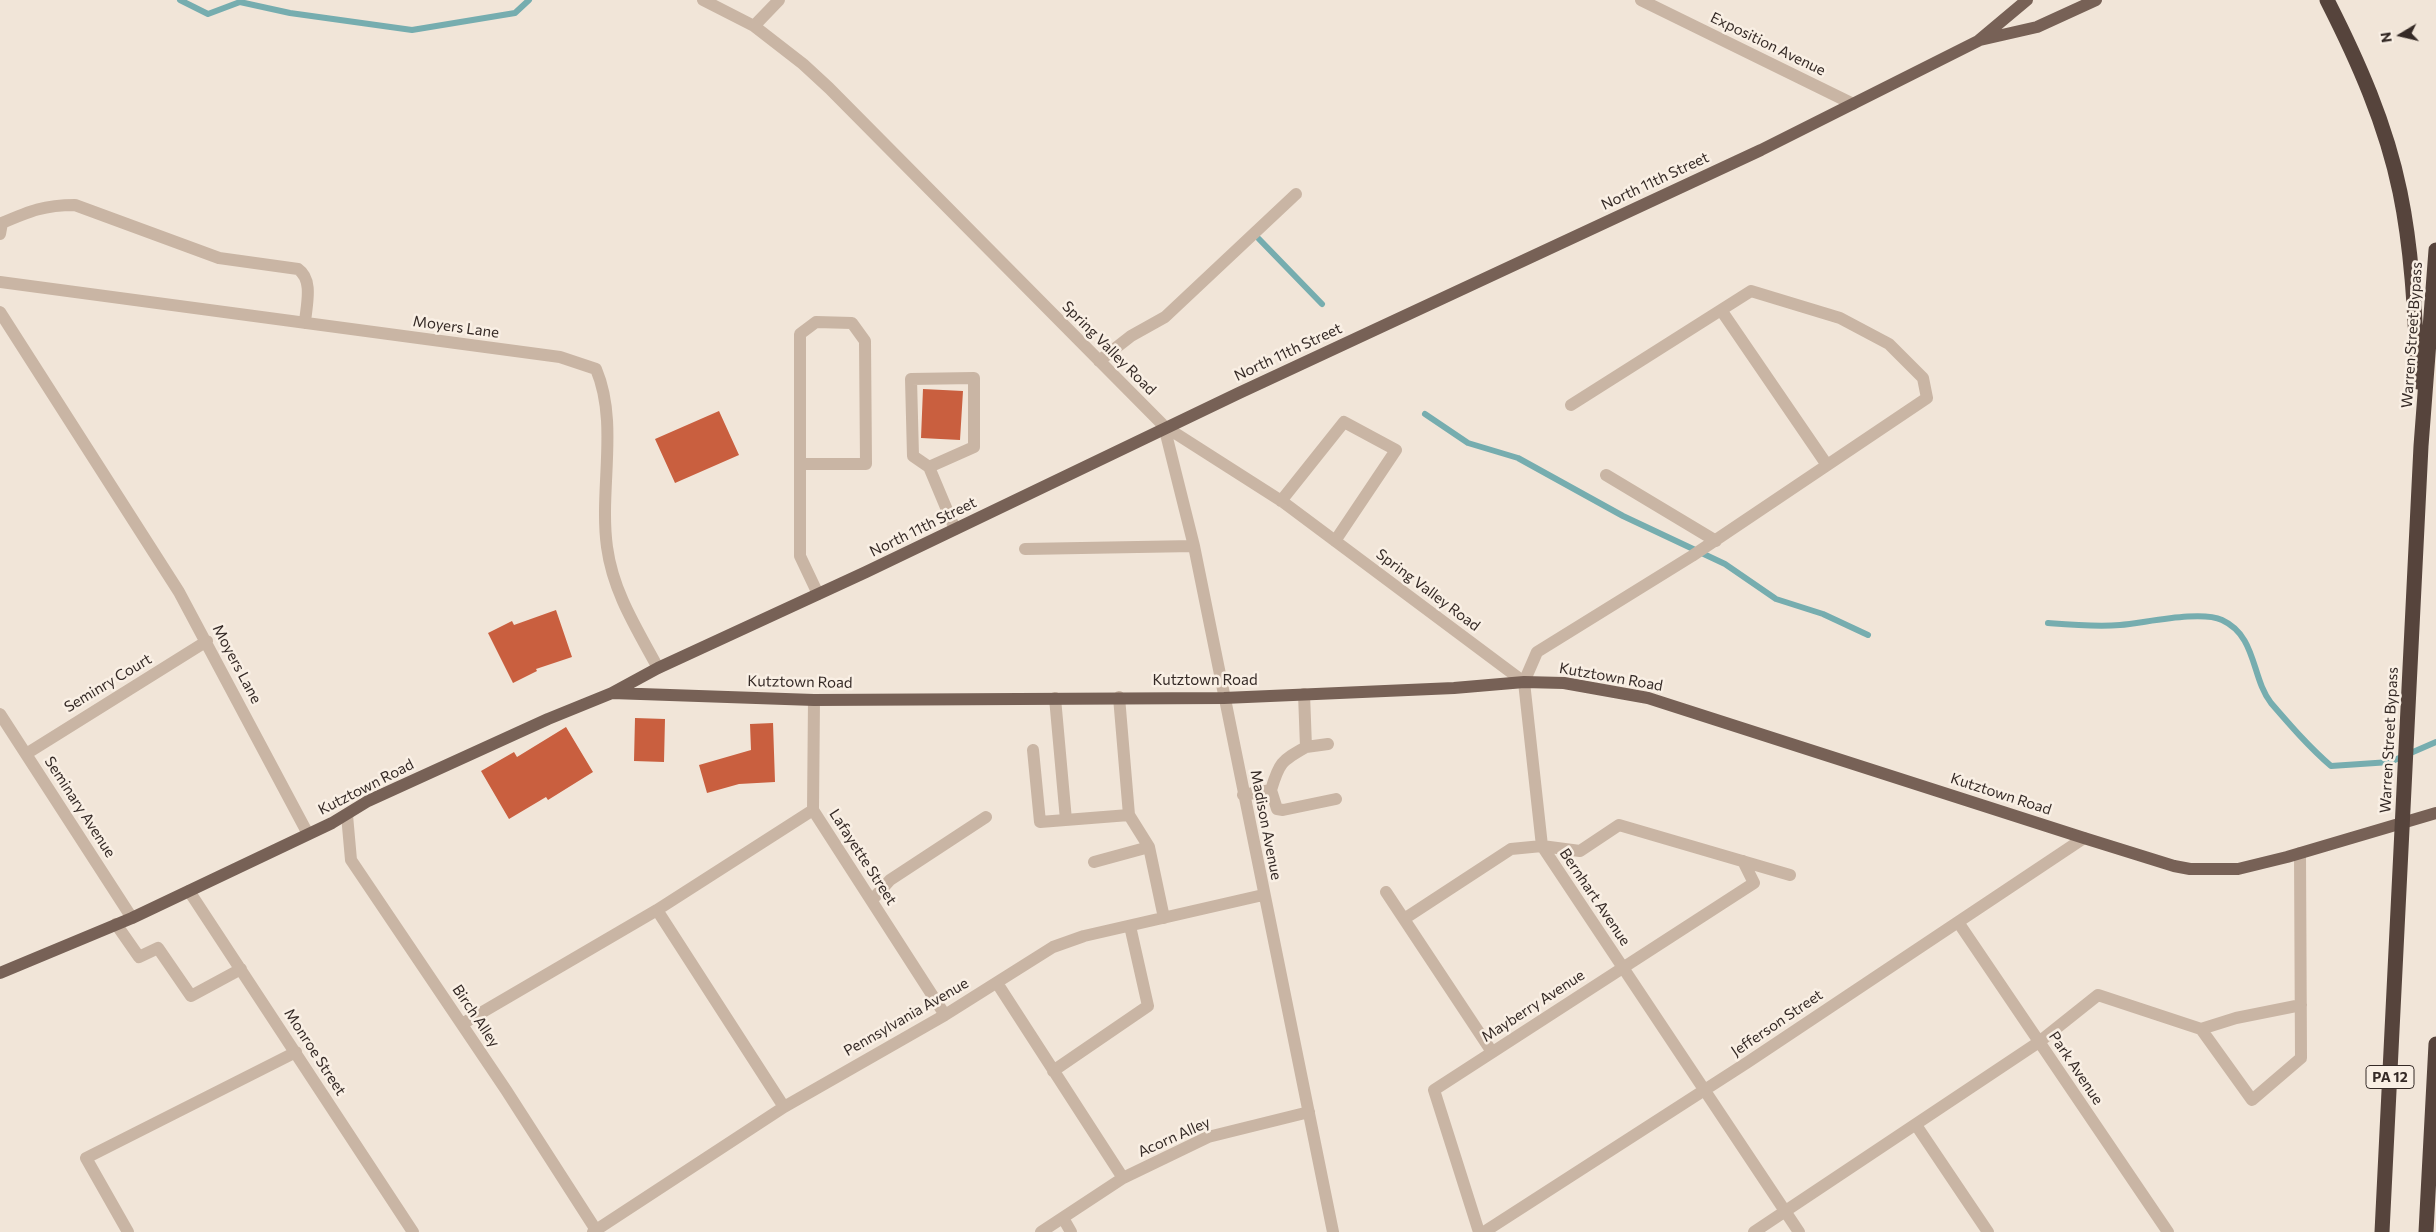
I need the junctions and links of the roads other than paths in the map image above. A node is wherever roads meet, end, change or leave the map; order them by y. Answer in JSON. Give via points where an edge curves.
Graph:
{"nodes":[{"id":1,"x":703,"y":0,"type":"edge"},
{"id":2,"x":779,"y":0,"type":"edge"},
{"id":3,"x":1641,"y":0,"type":"edge"},
{"id":4,"x":2027,"y":0,"type":"edge"},
{"id":5,"x":2096,"y":0,"type":"edge"},
{"id":6,"x":2327,"y":0,"type":"edge"},
{"id":7,"x":754,"y":26,"type":"junction"},
{"id":8,"x":1978,"y":40,"type":"junction"},
{"id":9,"x":1853,"y":104,"type":"junction"},
{"id":10,"x":1296,"y":194,"type":"dead end"},
{"id":11,"x":1,"y":226,"type":"edge"},
{"id":12,"x":2436,"y":250,"type":"edge"},
{"id":13,"x":0,"y":282,"type":"edge"},
{"id":14,"x":1721,"y":310,"type":"junction"},
{"id":15,"x":0,"y":312,"type":"edge"},
{"id":16,"x":305,"y":323,"type":"junction"},
{"id":17,"x":1099,"y":361,"type":"junction"},
{"id":18,"x":1571,"y":405,"type":"dead end"},
{"id":19,"x":1164,"y":426,"type":"junction"},
{"id":20,"x":2421,"y":446,"type":"junction"},
{"id":21,"x":800,"y":464,"type":"junction"},
{"id":22,"x":1827,"y":465,"type":"junction"},
{"id":23,"x":929,"y":467,"type":"junction"},
{"id":24,"x":1606,"y":475,"type":"dead end"},
{"id":25,"x":1281,"y":501,"type":"junction"},
{"id":26,"x":955,"y":529,"type":"junction"},
{"id":27,"x":1335,"y":541,"type":"junction"},
{"id":28,"x":1716,"y":541,"type":"junction"},
{"id":29,"x":1194,"y":546,"type":"junction"},
{"id":30,"x":1024,"y":548,"type":"dead end"},
{"id":31,"x":818,"y":594,"type":"junction"},
{"id":32,"x":207,"y":641,"type":"junction"},
{"id":33,"x":658,"y":668,"type":"junction"},
{"id":34,"x":1524,"y":682,"type":"junction"},
{"id":35,"x":612,"y":693,"type":"junction"},
{"id":36,"x":1304,"y":694,"type":"junction"},
{"id":37,"x":1119,"y":697,"type":"junction"},
{"id":38,"x":1055,"y":698,"type":"junction"},
{"id":39,"x":1224,"y":698,"type":"junction"},
{"id":40,"x":814,"y":700,"type":"junction"},
{"id":41,"x":0,"y":714,"type":"edge"},
{"id":42,"x":1328,"y":744,"type":"dead end"},
{"id":43,"x":1306,"y":747,"type":"junction"},
{"id":44,"x":1033,"y":750,"type":"dead end"},
{"id":45,"x":26,"y":754,"type":"junction"},
{"id":46,"x":1271,"y":790,"type":"junction"},
{"id":47,"x":1243,"y":795,"type":"junction"},
{"id":48,"x":1336,"y":799,"type":"dead end"},
{"id":49,"x":813,"y":810,"type":"junction"},
{"id":50,"x":2436,"y":813,"type":"edge"},
{"id":51,"x":347,"y":815,"type":"junction"},
{"id":52,"x":1128,"y":815,"type":"junction"},
{"id":53,"x":986,"y":817,"type":"dead end"},
{"id":54,"x":1066,"y":820,"type":"junction"},
{"id":55,"x":308,"y":834,"type":"junction"},
{"id":56,"x":2084,"y":838,"type":"junction"},
{"id":57,"x":1148,"y":846,"type":"junction"},
{"id":58,"x":1542,"y":846,"type":"junction"},
{"id":59,"x":2300,"y":854,"type":"junction"},
{"id":60,"x":1743,"y":861,"type":"junction"},
{"id":61,"x":1094,"y":862,"type":"dead end"},
{"id":62,"x":1790,"y":875,"type":"dead end"},
{"id":63,"x":189,"y":891,"type":"junction"},
{"id":64,"x":1386,"y":892,"type":"dead end"},
{"id":65,"x":1263,"y":895,"type":"junction"},
{"id":66,"x":872,"y":900,"type":"junction"},
{"id":67,"x":657,"y":910,"type":"junction"},
{"id":68,"x":132,"y":918,"type":"junction"},
{"id":69,"x":1164,"y":918,"type":"junction"},
{"id":70,"x":1404,"y":918,"type":"junction"},
{"id":71,"x":1958,"y":922,"type":"junction"},
{"id":72,"x":116,"y":924,"type":"junction"},
{"id":73,"x":1130,"y":926,"type":"junction"},
{"id":74,"x":1623,"y":967,"type":"junction"},
{"id":75,"x":241,"y":969,"type":"junction"},
{"id":76,"x":0,"y":973,"type":"edge"},
{"id":77,"x":997,"y":983,"type":"junction"},
{"id":78,"x":2301,"y":1005,"type":"junction"},
{"id":79,"x":945,"y":1015,"type":"junction"},
{"id":80,"x":462,"y":1024,"type":"junction"},
{"id":81,"x":2201,"y":1029,"type":"junction"},
{"id":82,"x":2039,"y":1042,"type":"junction"},
{"id":83,"x":2436,"y":1044,"type":"edge"},
{"id":84,"x":296,"y":1052,"type":"junction"},
{"id":85,"x":1492,"y":1052,"type":"junction"},
{"id":86,"x":1053,"y":1071,"type":"junction"},
{"id":87,"x":1704,"y":1090,"type":"junction"},
{"id":88,"x":784,"y":1107,"type":"junction"},
{"id":89,"x":1309,"y":1112,"type":"junction"},
{"id":90,"x":1916,"y":1125,"type":"junction"},
{"id":91,"x":1122,"y":1178,"type":"junction"},
{"id":92,"x":1785,"y":1212,"type":"junction"},
{"id":93,"x":1062,"y":1218,"type":"junction"},
{"id":94,"x":2427,"y":1230,"type":"edge"},
{"id":95,"x":595,"y":1231,"type":"edge"},
{"id":96,"x":128,"y":1232,"type":"edge"},
{"id":97,"x":414,"y":1232,"type":"edge"},
{"id":98,"x":1041,"y":1232,"type":"edge"},
{"id":99,"x":1071,"y":1232,"type":"edge"},
{"id":100,"x":1334,"y":1232,"type":"edge"},
{"id":101,"x":1479,"y":1232,"type":"edge"},
{"id":102,"x":1484,"y":1232,"type":"edge"},
{"id":103,"x":1754,"y":1232,"type":"edge"},
{"id":104,"x":1799,"y":1232,"type":"edge"},
{"id":105,"x":1988,"y":1232,"type":"edge"},
{"id":106,"x":2168,"y":1232,"type":"edge"},
{"id":107,"x":2382,"y":1232,"type":"edge"}],
"edges":[{"from":1,"to":7,"type":"street","name":"Spring Valley Road"},
{"from":2,"to":7,"type":"street"},
{"from":3,"to":9,"type":"street","name":"Exposition Avenue"},
{"from":4,"to":8,"type":"main road","name":"North 11th Street"},
{"from":5,"to":8,"type":"main road","name":"North 11th Street","via":[[2037,27]]},
{"from":6,"to":20,"type":"highway","via":[[2370,94],[2400,191],[2413,284]]},
{"from":7,"to":17,"type":"street","name":"Spring Valley Road","via":[[829,88]]},
{"from":8,"to":9,"type":"main road","name":"North 11th Street"},
{"from":9,"to":26,"type":"main road","name":"North 11th Street"},
{"from":10,"to":17,"type":"street","via":[[1165,316],[1131,336]]},
{"from":11,"to":16,"type":"street","via":[[50,205],[75,205],[219,258],[298,269],[304,273],[307,282]]},
{"from":12,"to":20,"type":"highway","name":"Warren Street Bypass","number":"PA 12"},
{"from":13,"to":16,"type":"street","name":"Moyers Lane"},
{"from":14,"to":18,"type":"street"},
{"from":14,"to":22,"type":"street"},
{"from":14,"to":22,"type":"street","name":"Bernhart Avenue","via":[[1751,291],[1840,318],[1889,344],[1923,378],[1927,398]]},
{"from":15,"to":32,"type":"street","name":"Moyers Lane"},
{"from":16,"to":33,"type":"street","name":"Moyers Lane","via":[[560,357],[596,369],[604,387],[607,407],[605,519],[610,563],[620,598]]},
{"from":17,"to":19,"type":"street","name":"Spring Valley Road"},
{"from":19,"to":25,"type":"street","name":"Spring Valley Road"},
{"from":19,"to":29,"type":"street","name":"Madison Avenue"},
{"from":20,"to":107,"type":"highway","name":"Warren Street Bypass","number":"PA 12"},
{"from":21,"to":21,"type":"street","via":[[800,334],[816,322],[852,323],[865,342],[866,464]]},
{"from":21,"to":31,"type":"street","via":[[800,556]]},
{"from":22,"to":28,"type":"street","name":"Bernhart Avenue"},
{"from":23,"to":23,"type":"street","via":[[974,447],[974,378],[911,378],[913,456]]},
{"from":23,"to":26,"type":"street"},
{"from":24,"to":28,"type":"street"},
{"from":25,"to":27,"type":"street","name":"Spring Valley Road"},
{"from":25,"to":27,"type":"street","via":[[1344,422],[1396,450]]},
{"from":26,"to":31,"type":"main road","name":"North 11th Street"},
{"from":27,"to":34,"type":"street","name":"Spring Valley Road"},
{"from":28,"to":34,"type":"street","name":"Bernhart Avenue","via":[[1536,652]]},
{"from":29,"to":30,"type":"street"},
{"from":29,"to":39,"type":"street","name":"Madison Avenue"},
{"from":31,"to":33,"type":"main road","name":"North 11th Street"},
{"from":32,"to":45,"type":"street","name":"Seminry Court"},
{"from":32,"to":55,"type":"street","name":"Moyers Lane"},
{"from":33,"to":35,"type":"main road","name":"North 11th Street"},
{"from":34,"to":36,"type":"main road","name":"Kutztown Road"},
{"from":34,"to":56,"type":"main road","name":"Kutztown Road","via":[[1564,683],[1648,698]]},
{"from":34,"to":58,"type":"street","name":"Bernhart Avenue"},
{"from":35,"to":40,"type":"main road","name":"Kutztown Road"},
{"from":35,"to":51,"type":"main road","name":"Kutztown Road","via":[[368,800]]},
{"from":36,"to":39,"type":"main road","name":"Kutztown Road"},
{"from":36,"to":43,"type":"street"},
{"from":37,"to":38,"type":"main road","name":"Kutztown Road"},
{"from":37,"to":39,"type":"main road","name":"Kutztown Road"},
{"from":37,"to":52,"type":"street"},
{"from":38,"to":40,"type":"main road","name":"Kutztown Road"},
{"from":38,"to":54,"type":"street"},
{"from":39,"to":47,"type":"street","name":"Madison Avenue"},
{"from":40,"to":49,"type":"street","name":"Lafayette Street"},
{"from":41,"to":45,"type":"street","name":"Seminary Avenue"},
{"from":42,"to":43,"type":"street"},
{"from":43,"to":46,"type":"street","via":[[1278,766]]},
{"from":44,"to":54,"type":"street","via":[[1040,822]]},
{"from":45,"to":68,"type":"street","name":"Seminary Avenue"},
{"from":46,"to":47,"type":"street"},
{"from":46,"to":48,"type":"street","via":[[1277,809],[1283,810]]},
{"from":47,"to":65,"type":"street","name":"Madison Avenue"},
{"from":49,"to":66,"type":"street","name":"Lafayette Street"},
{"from":49,"to":67,"type":"street"},
{"from":50,"to":59,"type":"main road","name":"Kutztown Road"},
{"from":51,"to":55,"type":"main road","name":"Kutztown Road"},
{"from":51,"to":80,"type":"street","name":"Birch Alley","via":[[351,860]]},
{"from":52,"to":54,"type":"street"},
{"from":52,"to":57,"type":"street"},
{"from":53,"to":66,"type":"street","via":[[890,880]]},
{"from":55,"to":63,"type":"main road","name":"Kutztown Road"},
{"from":56,"to":59,"type":"main road","name":"Kutztown Road","via":[[2190,869],[2238,868]]},
{"from":56,"to":71,"type":"street","name":"Jefferson Street"},
{"from":57,"to":61,"type":"street"},
{"from":57,"to":69,"type":"street"},
{"from":58,"to":60,"type":"street","via":[[1580,850],[1619,826]]},
{"from":58,"to":70,"type":"street","via":[[1511,849]]},
{"from":58,"to":74,"type":"street","name":"Bernhart Avenue"},
{"from":59,"to":78,"type":"street"},
{"from":60,"to":62,"type":"street"},
{"from":60,"to":74,"type":"street","name":"Mayberry Avenue","via":[[1754,883]]},
{"from":63,"to":68,"type":"main road","name":"Kutztown Road"},
{"from":63,"to":75,"type":"street","name":"Monroe Street"},
{"from":64,"to":70,"type":"street"},
{"from":65,"to":69,"type":"street","name":"Pennsylvania Avenue"},
{"from":65,"to":89,"type":"street","name":"Madison Avenue"},
{"from":66,"to":79,"type":"street","name":"Lafayette Street"},
{"from":67,"to":80,"type":"street"},
{"from":67,"to":88,"type":"street"},
{"from":68,"to":72,"type":"main road","name":"Kutztown Road"},
{"from":69,"to":73,"type":"street","name":"Pennsylvania Avenue"},
{"from":70,"to":85,"type":"street"},
{"from":71,"to":82,"type":"street","name":"Park Avenue"},
{"from":71,"to":87,"type":"street","name":"Jefferson Street"},
{"from":72,"to":75,"type":"street","via":[[139,958],[158,948],[191,996]]},
{"from":72,"to":76,"type":"main road","name":"Kutztown Road"},
{"from":73,"to":77,"type":"street","name":"Pennsylvania Avenue","via":[[1053,947]]},
{"from":73,"to":86,"type":"street","via":[[1148,1006]]},
{"from":74,"to":85,"type":"street","name":"Mayberry Avenue"},
{"from":74,"to":87,"type":"street","name":"Bernhart Avenue"},
{"from":75,"to":84,"type":"street","name":"Monroe Street"},
{"from":77,"to":79,"type":"street","name":"Pennsylvania Avenue"},
{"from":77,"to":86,"type":"street"},
{"from":78,"to":81,"type":"street","via":[[2236,1018]]},
{"from":78,"to":81,"type":"street","via":[[2301,1058],[2252,1100]]},
{"from":79,"to":88,"type":"street","name":"Pennsylvania Avenue"},
{"from":80,"to":95,"type":"street","name":"Birch Alley"},
{"from":81,"to":82,"type":"street","via":[[2098,995]]},
{"from":82,"to":90,"type":"street"},
{"from":82,"to":106,"type":"street","name":"Park Avenue"},
{"from":83,"to":94,"type":"highway","number":"PA 12"},
{"from":84,"to":96,"type":"street","via":[[86,1158]]},
{"from":84,"to":97,"type":"street","name":"Monroe Street"},
{"from":85,"to":101,"type":"street","name":"Mayberry Avenue","via":[[1434,1090]]},
{"from":86,"to":91,"type":"street"},
{"from":87,"to":92,"type":"street","name":"Bernhart Avenue"},
{"from":87,"to":102,"type":"street","name":"Jefferson Street"},
{"from":88,"to":95,"type":"street","name":"Pennsylvania Avenue"},
{"from":89,"to":91,"type":"street","name":"Acorn Alley","via":[[1208,1137]]},
{"from":89,"to":100,"type":"street","name":"Madison Avenue"},
{"from":90,"to":92,"type":"street"},
{"from":90,"to":105,"type":"street"},
{"from":91,"to":93,"type":"street","name":"Acorn Alley"},
{"from":92,"to":103,"type":"street"},
{"from":92,"to":104,"type":"street","name":"Bernhart Avenue"},
{"from":93,"to":98,"type":"street","name":"Acorn Alley"},
{"from":93,"to":99,"type":"street"}]}
